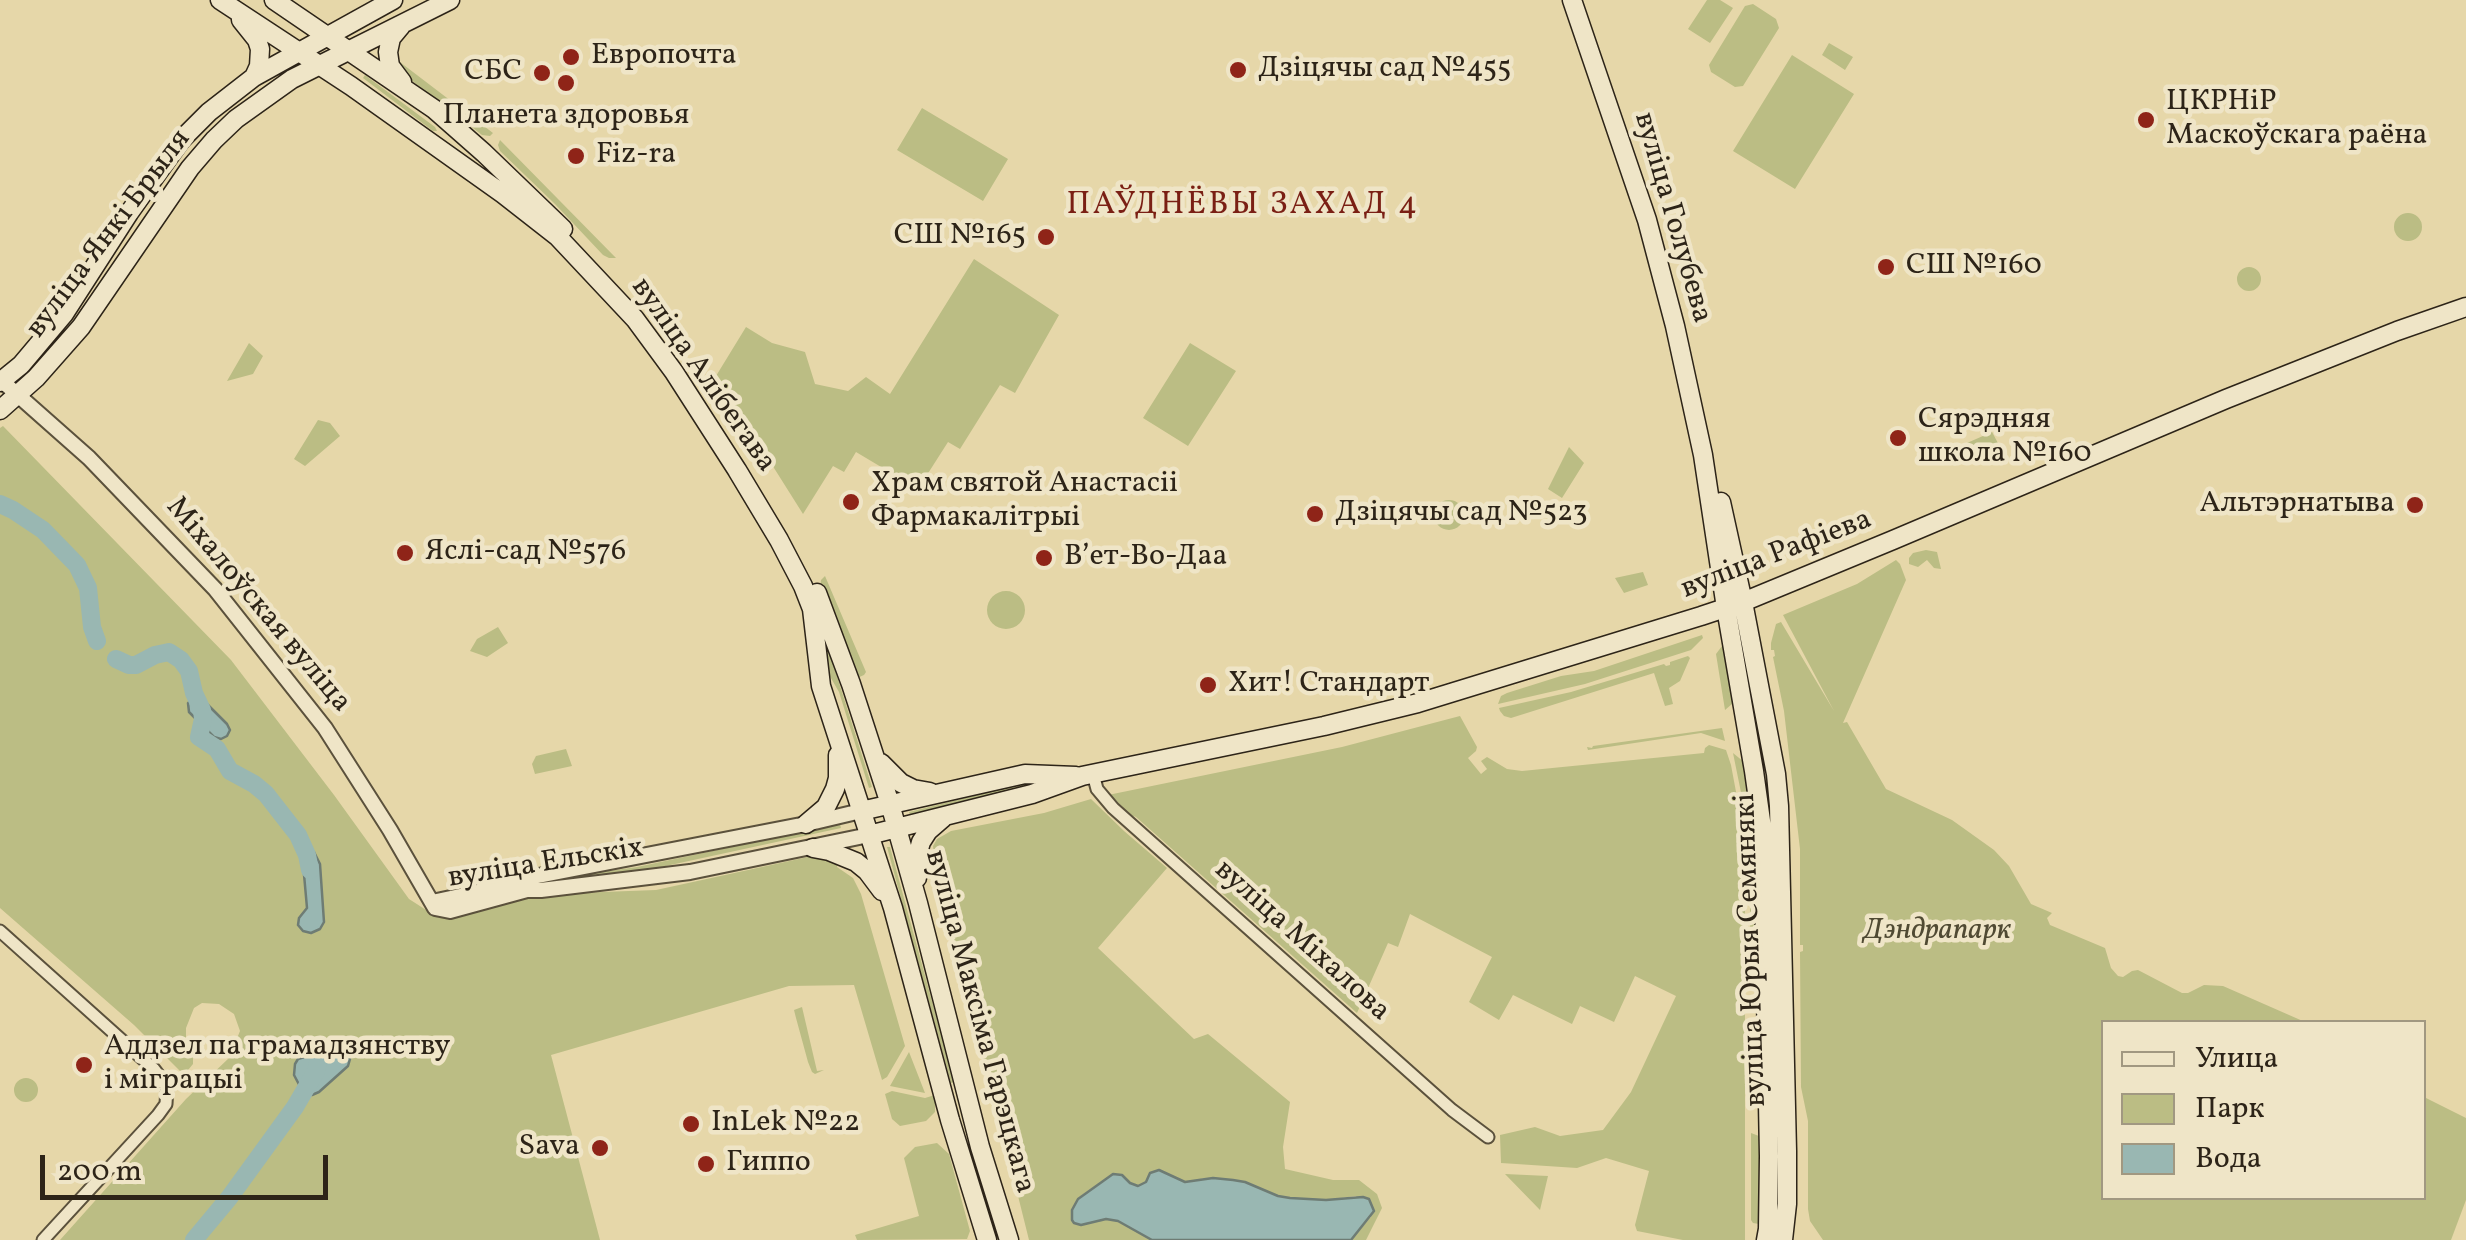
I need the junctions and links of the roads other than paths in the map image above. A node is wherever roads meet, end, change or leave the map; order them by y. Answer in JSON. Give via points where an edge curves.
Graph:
{"nodes":[{"id":1,"x":274,"y":0,"type":"edge"},
{"id":2,"x":393,"y":0,"type":"edge"},
{"id":3,"x":450,"y":0,"type":"edge"},
{"id":4,"x":1572,"y":0,"type":"edge"},
{"id":5,"x":224,"y":2,"type":"edge"},
{"id":6,"x":409,"y":20,"type":"junction"},
{"id":7,"x":327,"y":35,"type":"junction"},
{"id":8,"x":348,"y":49,"type":"junction"},
{"id":9,"x":300,"y":52,"type":"junction"},
{"id":10,"x":319,"y":64,"type":"junction"},
{"id":11,"x":254,"y":77,"type":"junction"},
{"id":12,"x":408,"y":89,"type":"junction"},
{"id":13,"x":2466,"y":307,"type":"edge"},
{"id":14,"x":1,"y":381,"type":"edge"},
{"id":15,"x":18,"y":395,"type":"junction"},
{"id":16,"x":0,"y":410,"type":"edge"},
{"id":17,"x":1734,"y":605,"type":"junction"},
{"id":18,"x":838,"y":740,"type":"junction"},
{"id":19,"x":875,"y":754,"type":"junction"},
{"id":20,"x":1087,"y":775,"type":"junction"},
{"id":21,"x":946,"y":792,"type":"junction"},
{"id":22,"x":860,"y":811,"type":"junction"},
{"id":23,"x":950,"y":814,"type":"junction"},
{"id":24,"x":894,"y":816,"type":"junction"},
{"id":25,"x":806,"y":824,"type":"junction"},
{"id":26,"x":868,"y":835,"type":"junction"},
{"id":27,"x":813,"y":848,"type":"junction"},
{"id":28,"x":432,"y":902,"type":"junction"},
{"id":29,"x":918,"y":903,"type":"junction"},
{"id":30,"x":892,"y":908,"type":"junction"},
{"id":31,"x":0,"y":930,"type":"edge"},
{"id":32,"x":972,"y":1113,"type":"junction"},
{"id":33,"x":950,"y":1120,"type":"junction"},
{"id":34,"x":1488,"y":1137,"type":"dead end"},
{"id":35,"x":46,"y":1239,"type":"edge"},
{"id":36,"x":987,"y":1240,"type":"edge"},
{"id":37,"x":1010,"y":1240,"type":"edge"},
{"id":38,"x":1766,"y":1240,"type":"edge"},
{"id":39,"x":1783,"y":1240,"type":"edge"}],
"edges":[{"from":1,"to":7,"type":"main road","name":"вуліца Алібегава"},
{"from":2,"to":7,"type":"main road","name":"вуліца Янкі Брыля"},
{"from":3,"to":6,"type":"main road","name":"вуліца Янкі Брыля"},
{"from":4,"to":17,"type":"main road","name":"вуліца Голубева","via":[[1647,220]]},
{"from":5,"to":9,"type":"main road","name":"вуліца Алібегава"},
{"from":5,"to":11,"type":"main road","via":[[257,40]]},
{"from":6,"to":8,"type":"main road","name":"вуліца Янкі Брыля"},
{"from":6,"to":12,"type":"main road","via":[[391,38],[388,52]]},
{"from":7,"to":8,"type":"main road","name":"вуліца Алібегава"},
{"from":7,"to":9,"type":"main road","name":"вуліца Янкі Брыля"},
{"from":8,"to":10,"type":"main road","name":"вуліца Янкі Брыля"},
{"from":8,"to":12,"type":"main road","name":"вуліца Алібегава"},
{"from":9,"to":10,"type":"main road","name":"вуліца Алібегава"},
{"from":9,"to":11,"type":"main road","name":"вуліца Янкі Брыля"},
{"from":10,"to":15,"type":"main road","name":"вуліца Янкі Брыля","via":[[214,140],[82,327]]},
{"from":10,"to":18,"type":"main road","name":"вуліца Алібегава","via":[[558,237],[635,319],[737,470],[803,586],[812,609],[820,686]]},
{"from":11,"to":14,"type":"main road","name":"вуліца Янкі Брыля","via":[[180,140],[64,314]]},
{"from":12,"to":19,"type":"main road","name":"вуліца Алібегава","via":[[608,272],[690,378],[808,574]]},
{"from":13,"to":17,"type":"main road","name":"вуліца Рафіева","via":[[2241,393]]},
{"from":14,"to":15,"type":"street","name":"Міхалоўская вуліца"},
{"from":15,"to":16,"type":"main road","name":"вуліца Янкі Брыля"},
{"from":15,"to":28,"type":"street","name":"Міхалоўская вуліца","via":[[89,458],[228,604],[325,728]]},
{"from":17,"to":20,"type":"main road","name":"вуліца Рафіева","via":[[1418,703]]},
{"from":17,"to":38,"type":"main road","name":"вуліца Юрыя Семянякі","via":[[1763,835]]},
{"from":17,"to":39,"type":"main road","name":"вуліца Юрыя Семянякі","via":[[1776,774],[1781,834]]},
{"from":18,"to":22,"type":"main road","name":"вуліца Алібегава"},
{"from":18,"to":25,"type":"main road","via":[[835,789]]},
{"from":19,"to":21,"type":"main road","via":[[906,786]]},
{"from":19,"to":24,"type":"main road","name":"вуліца Алібегава"},
{"from":20,"to":21,"type":"main road","name":"вуліца Рафіева","via":[[1025,774]]},
{"from":20,"to":23,"type":"main road","name":"вуліца Рафіева"},
{"from":20,"to":34,"type":"street","name":"вуліца Міхалова","via":[[1113,808]]},
{"from":21,"to":24,"type":"main road","name":"вуліца Рафіева"},
{"from":22,"to":24,"type":"main road","name":"вуліца Рафіева"},
{"from":22,"to":25,"type":"street","name":"вуліца Ельскіх"},
{"from":22,"to":26,"type":"main road","name":"вуліца Алібегава"},
{"from":23,"to":24,"type":"main road","name":"вуліца Рафіева"},
{"from":23,"to":29,"type":"main road","via":[[921,842]]},
{"from":24,"to":26,"type":"main road","name":"вуліца Рафіева"},
{"from":24,"to":29,"type":"main road","name":"вуліца Максіма Гарэцкага"},
{"from":25,"to":28,"type":"street","name":"вуліца Ельскіх"},
{"from":26,"to":27,"type":"street","name":"вуліца Ельскіх"},
{"from":26,"to":30,"type":"main road","name":"вуліца Максіма Гарэцкага"},
{"from":27,"to":28,"type":"street","name":"вуліца Ельскіх","via":[[690,872],[527,890],[450,911]]},
{"from":27,"to":30,"type":"main road","via":[[856,862]]},
{"from":29,"to":32,"type":"main road","name":"вуліца Максіма Гарэцкага"},
{"from":30,"to":33,"type":"main road","name":"вуліца Максіма Гарэцкага"},
{"from":31,"to":35,"type":"street","via":[[167,1086],[166,1104]]},
{"from":32,"to":33,"type":"main road"},
{"from":32,"to":37,"type":"main road","name":"вуліца Максіма Гарэцкага"},
{"from":33,"to":36,"type":"main road","name":"вуліца Максіма Гарэцкага"}]}
